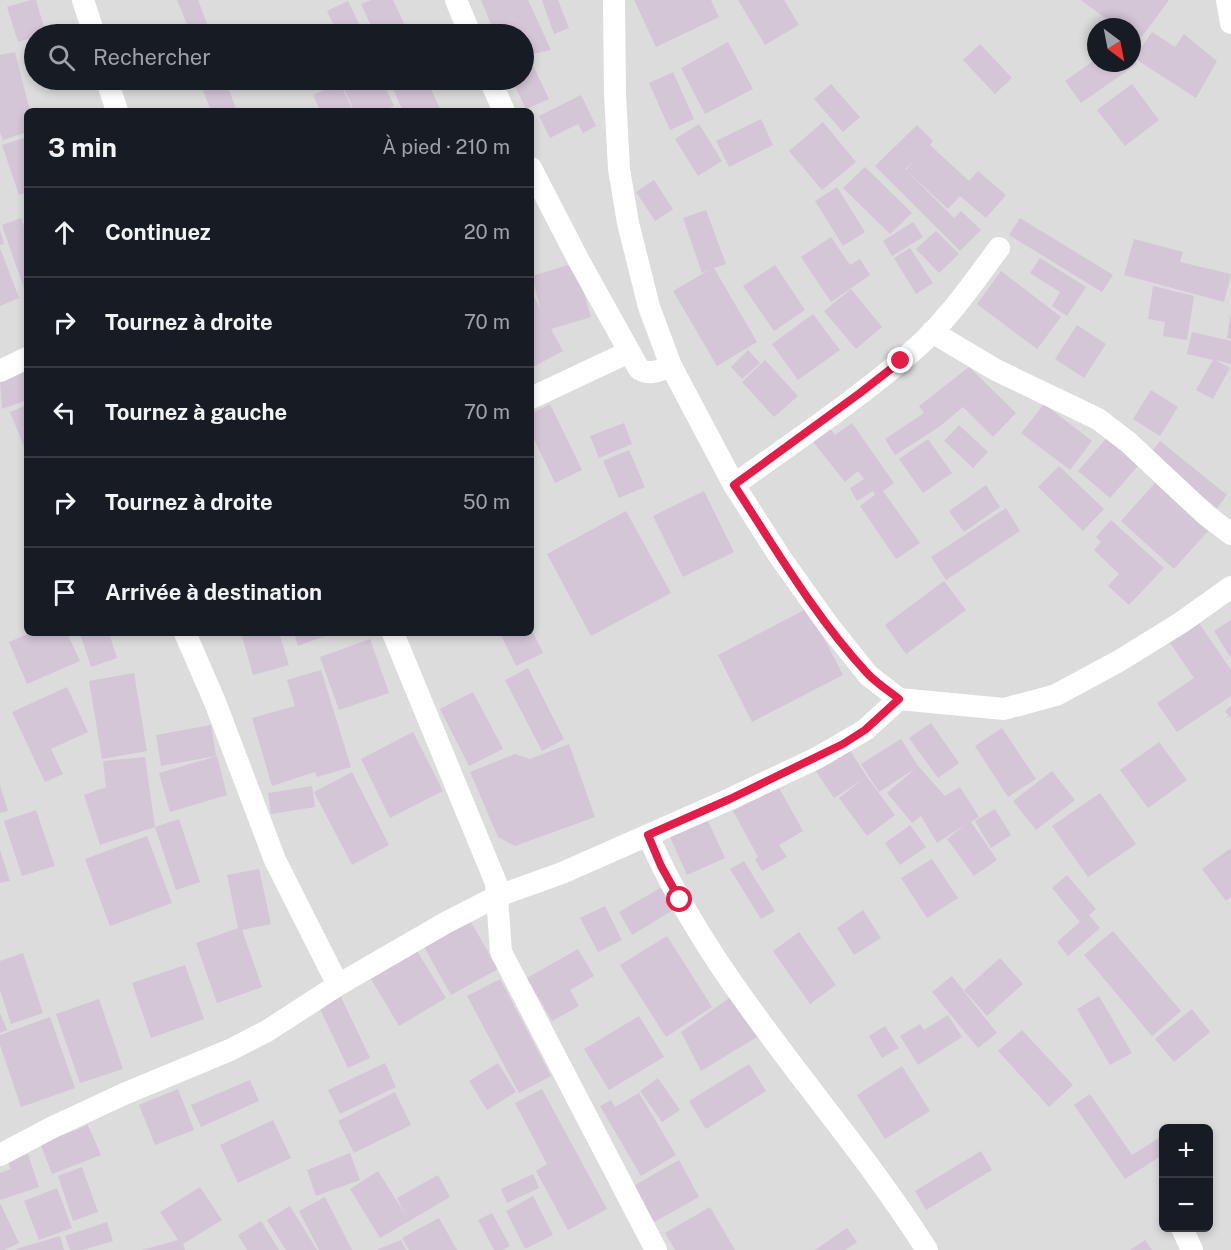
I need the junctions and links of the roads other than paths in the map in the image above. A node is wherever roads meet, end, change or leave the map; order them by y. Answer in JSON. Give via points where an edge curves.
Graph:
{"nodes":[{"id":1,"x":83,"y":0,"type":"edge"},
{"id":2,"x":456,"y":0,"type":"edge"},
{"id":3,"x":614,"y":0,"type":"edge"},
{"id":4,"x":1227,"y":0,"type":"edge"},
{"id":5,"x":1231,"y":23,"type":"edge"},
{"id":6,"x":91,"y":24,"type":"edge"},
{"id":7,"x":466,"y":24,"type":"edge"},
{"id":8,"x":110,"y":90,"type":"edge"},
{"id":9,"x":495,"y":90,"type":"edge"},
{"id":10,"x":116,"y":108,"type":"edge"},
{"id":11,"x":503,"y":108,"type":"edge"},
{"id":12,"x":534,"y":174,"type":"edge"},
{"id":13,"x":999,"y":248,"type":"dead end"},
{"id":14,"x":932,"y":332,"type":"junction"},
{"id":15,"x":629,"y":352,"type":"junction"},
{"id":16,"x":24,"y":359,"type":"edge"},
{"id":17,"x":671,"y":366,"type":"junction"},
{"id":18,"x":0,"y":371,"type":"edge"},
{"id":19,"x":534,"y":397,"type":"edge"},
{"id":20,"x":734,"y":485,"type":"junction"},
{"id":21,"x":1231,"y":534,"type":"edge"},
{"id":22,"x":1231,"y":587,"type":"edge"},
{"id":23,"x":186,"y":636,"type":"edge"},
{"id":24,"x":394,"y":636,"type":"edge"},
{"id":25,"x":899,"y":699,"type":"junction"},
{"id":26,"x":648,"y":835,"type":"junction"},
{"id":27,"x":498,"y":896,"type":"junction"},
{"id":28,"x":338,"y":985,"type":"junction"},
{"id":29,"x":0,"y":1155,"type":"edge"},
{"id":30,"x":1184,"y":1232,"type":"edge"},
{"id":31,"x":656,"y":1250,"type":"edge"},
{"id":32,"x":927,"y":1250,"type":"edge"},
{"id":33,"x":1192,"y":1250,"type":"edge"}],
"edges":[{"from":1,"to":6,"type":"street"},
{"from":2,"to":7,"type":"street"},
{"from":3,"to":17,"type":"street","via":[[621,180],[649,307]]},
{"from":4,"to":5,"type":"street"},
{"from":8,"to":10,"type":"street"},
{"from":9,"to":11,"type":"street"},
{"from":12,"to":15,"type":"street"},
{"from":13,"to":14,"type":"street","via":[[955,308]]},
{"from":14,"to":20,"type":"street","via":[[860,393]]},
{"from":14,"to":21,"type":"street","via":[[996,370],[1098,419]]},
{"from":15,"to":17,"type":"street","via":[[644,372]]},
{"from":15,"to":19,"type":"street"},
{"from":16,"to":18,"type":"street"},
{"from":17,"to":20,"type":"street"},
{"from":20,"to":25,"type":"street","via":[[829,626],[868,675]]},
{"from":22,"to":25,"type":"street","via":[[1119,661],[1056,695],[1004,709]]},
{"from":23,"to":28,"type":"street","via":[[275,860]]},
{"from":24,"to":27,"type":"street","via":[[491,870]]},
{"from":25,"to":26,"type":"street","via":[[843,744]]},
{"from":26,"to":27,"type":"street"},
{"from":26,"to":32,"type":"street","via":[[699,934]]},
{"from":27,"to":28,"type":"street"},
{"from":27,"to":31,"type":"street","via":[[499,939],[504,960]]},
{"from":28,"to":29,"type":"street","via":[[230,1050],[124,1094]]},
{"from":30,"to":33,"type":"street"}]}
